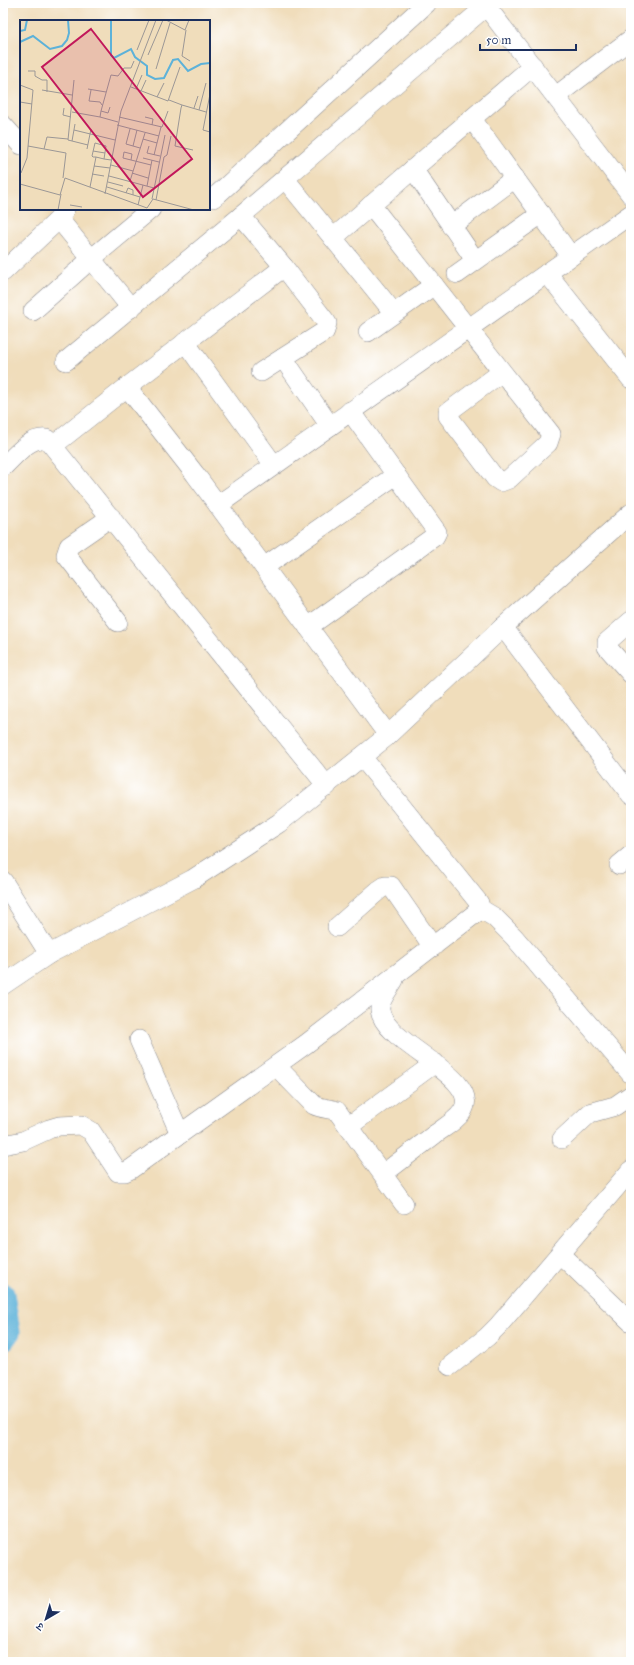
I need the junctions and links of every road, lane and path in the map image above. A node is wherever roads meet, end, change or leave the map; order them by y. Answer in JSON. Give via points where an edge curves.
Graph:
{"nodes":[{"id":1,"x":427,"y":3,"type":"edge"},
{"id":2,"x":488,"y":4,"type":"edge"},
{"id":3,"x":631,"y":39,"type":"edge"},
{"id":4,"x":533,"y":66,"type":"junction"},
{"id":5,"x":556,"y":96,"type":"junction"},
{"id":6,"x":472,"y":119,"type":"junction"},
{"id":7,"x":3,"y":125,"type":"edge"},
{"id":8,"x":20,"y":144,"type":"edge"},
{"id":9,"x":413,"y":169,"type":"junction"},
{"id":10,"x":514,"y":178,"type":"junction"},
{"id":11,"x":285,"y":179,"type":"junction"},
{"id":12,"x":631,"y":196,"type":"edge"},
{"id":13,"x":210,"y":198,"type":"edge"},
{"id":14,"x":371,"y":205,"type":"junction"},
{"id":15,"x":150,"y":210,"type":"edge"},
{"id":16,"x":62,"y":214,"type":"edge"},
{"id":17,"x":541,"y":214,"type":"junction"},
{"id":18,"x":631,"y":214,"type":"edge"},
{"id":19,"x":241,"y":216,"type":"junction"},
{"id":20,"x":451,"y":226,"type":"junction"},
{"id":21,"x":333,"y":238,"type":"junction"},
{"id":22,"x":571,"y":256,"type":"junction"},
{"id":23,"x":91,"y":258,"type":"junction"},
{"id":24,"x":475,"y":260,"type":"junction"},
{"id":25,"x":284,"y":267,"type":"junction"},
{"id":26,"x":3,"y":272,"type":"edge"},
{"id":27,"x":547,"y":273,"type":"junction"},
{"id":28,"x":457,"y":274,"type":"dead end"},
{"id":29,"x":434,"y":285,"type":"junction"},
{"id":30,"x":131,"y":308,"type":"junction"},
{"id":31,"x":33,"y":311,"type":"dead end"},
{"id":32,"x":394,"y":314,"type":"junction"},
{"id":33,"x":468,"y":329,"type":"junction"},
{"id":34,"x":368,"y":332,"type":"dead end"},
{"id":35,"x":185,"y":342,"type":"junction"},
{"id":36,"x":283,"y":358,"type":"junction"},
{"id":37,"x":66,"y":361,"type":"dead end"},
{"id":38,"x":261,"y":372,"type":"dead end"},
{"id":39,"x":502,"y":372,"type":"junction"},
{"id":40,"x":631,"y":379,"type":"edge"},
{"id":41,"x":127,"y":387,"type":"junction"},
{"id":42,"x":350,"y":411,"type":"junction"},
{"id":43,"x":330,"y":426,"type":"junction"},
{"id":44,"x":54,"y":445,"type":"junction"},
{"id":45,"x":274,"y":465,"type":"junction"},
{"id":46,"x":3,"y":467,"type":"edge"},
{"id":47,"x":396,"y":476,"type":"junction"},
{"id":48,"x":218,"y":504,"type":"junction"},
{"id":49,"x":631,"y":513,"type":"edge"},
{"id":50,"x":111,"y":517,"type":"junction"},
{"id":51,"x":264,"y":567,"type":"junction"},
{"id":52,"x":631,"y":621,"type":"edge"},
{"id":53,"x":118,"y":622,"type":"dead end"},
{"id":54,"x":308,"y":627,"type":"junction"},
{"id":55,"x":503,"y":627,"type":"junction"},
{"id":56,"x":631,"y":674,"type":"edge"},
{"id":57,"x":388,"y":735,"type":"junction"},
{"id":58,"x":362,"y":757,"type":"junction"},
{"id":59,"x":327,"y":786,"type":"junction"},
{"id":60,"x":631,"y":795,"type":"edge"},
{"id":61,"x":3,"y":881,"type":"edge"},
{"id":62,"x":9,"y":904,"type":"edge"},
{"id":63,"x":479,"y":908,"type":"junction"},
{"id":64,"x":337,"y":927,"type":"dead end"},
{"id":65,"x":433,"y":947,"type":"junction"},
{"id":66,"x":49,"y":954,"type":"junction"},
{"id":67,"x":398,"y":974,"type":"junction"},
{"id":68,"x":3,"y":985,"type":"edge"},
{"id":69,"x":139,"y":1040,"type":"dead end"},
{"id":70,"x":435,"y":1063,"type":"junction"},
{"id":71,"x":276,"y":1066,"type":"junction"},
{"id":72,"x":631,"y":1074,"type":"edge"},
{"id":73,"x":631,"y":1094,"type":"edge"},
{"id":74,"x":349,"y":1126,"type":"junction"},
{"id":75,"x":180,"y":1134,"type":"junction"},
{"id":76,"x":562,"y":1138,"type":"dead end"},
{"id":77,"x":3,"y":1145,"type":"edge"},
{"id":78,"x":631,"y":1170,"type":"edge"},
{"id":79,"x":382,"y":1174,"type":"junction"},
{"id":80,"x":404,"y":1204,"type":"dead end"},
{"id":81,"x":560,"y":1254,"type":"junction"},
{"id":82,"x":631,"y":1322,"type":"edge"},
{"id":83,"x":450,"y":1366,"type":"dead end"}],
"edges":[{"from":1,"to":13,"type":"street","via":[[218,194]]},
{"from":2,"to":4,"type":"street"},
{"from":2,"to":11,"type":"street"},
{"from":3,"to":5,"type":"street"},
{"from":4,"to":5,"type":"street"},
{"from":4,"to":6,"type":"street"},
{"from":5,"to":12,"type":"street"},
{"from":6,"to":9,"type":"street"},
{"from":6,"to":10,"type":"street"},
{"from":7,"to":8,"type":"street"},
{"from":9,"to":14,"type":"street"},
{"from":9,"to":20,"type":"street"},
{"from":10,"to":17,"type":"street"},
{"from":10,"to":20,"type":"street"},
{"from":11,"to":19,"type":"street"},
{"from":11,"to":21,"type":"street"},
{"from":14,"to":21,"type":"street"},
{"from":14,"to":29,"type":"street"},
{"from":15,"to":23,"type":"street"},
{"from":16,"to":23,"type":"street"},
{"from":16,"to":26,"type":"street"},
{"from":17,"to":22,"type":"street"},
{"from":17,"to":24,"type":"street"},
{"from":18,"to":22,"type":"street"},
{"from":19,"to":25,"type":"street"},
{"from":19,"to":30,"type":"street"},
{"from":20,"to":24,"type":"street"},
{"from":21,"to":32,"type":"street"},
{"from":22,"to":27,"type":"street"},
{"from":23,"to":30,"type":"street"},
{"from":23,"to":31,"type":"street"},
{"from":24,"to":28,"type":"street"},
{"from":25,"to":35,"type":"street"},
{"from":25,"to":36,"type":"street","via":[[327,324],[327,328]]},
{"from":27,"to":33,"type":"street"},
{"from":27,"to":40,"type":"street"},
{"from":29,"to":32,"type":"street"},
{"from":29,"to":33,"type":"street"},
{"from":30,"to":37,"type":"street"},
{"from":32,"to":34,"type":"street"},
{"from":33,"to":39,"type":"street"},
{"from":33,"to":42,"type":"street"},
{"from":35,"to":41,"type":"street"},
{"from":35,"to":45,"type":"street"},
{"from":36,"to":38,"type":"street"},
{"from":36,"to":43,"type":"street"},
{"from":39,"to":39,"type":"street","via":[[448,412],[448,416],[495,478],[501,482],[510,479],[548,443],[551,434]]},
{"from":41,"to":44,"type":"street"},
{"from":41,"to":48,"type":"street"},
{"from":42,"to":43,"type":"street"},
{"from":42,"to":47,"type":"street"},
{"from":43,"to":45,"type":"street"},
{"from":44,"to":46,"type":"street","via":[[47,439],[33,440]]},
{"from":44,"to":50,"type":"street"},
{"from":45,"to":48,"type":"street"},
{"from":47,"to":51,"type":"street"},
{"from":47,"to":54,"type":"street","via":[[434,526],[437,532],[435,536]]},
{"from":48,"to":51,"type":"street"},
{"from":49,"to":55,"type":"street"},
{"from":50,"to":53,"type":"street","via":[[69,546],[66,555]]},
{"from":50,"to":59,"type":"street"},
{"from":51,"to":54,"type":"street"},
{"from":52,"to":56,"type":"street","via":[[607,642],[607,647]]},
{"from":54,"to":57,"type":"street"},
{"from":55,"to":57,"type":"street"},
{"from":55,"to":60,"type":"street"},
{"from":57,"to":58,"type":"street"},
{"from":58,"to":59,"type":"street"},
{"from":58,"to":63,"type":"street","via":[[479,903]]},
{"from":59,"to":66,"type":"street","via":[[279,823],[193,879]]},
{"from":61,"to":62,"type":"street"},
{"from":62,"to":66,"type":"street"},
{"from":63,"to":65,"type":"street"},
{"from":63,"to":72,"type":"street","via":[[494,917],[514,937]]},
{"from":64,"to":65,"type":"street","via":[[379,890],[391,886]]},
{"from":65,"to":67,"type":"street"},
{"from":66,"to":68,"type":"street"},
{"from":67,"to":70,"type":"street","via":[[382,1001],[380,1010],[383,1021],[399,1038]]},
{"from":67,"to":71,"type":"street"},
{"from":69,"to":75,"type":"street"},
{"from":70,"to":74,"type":"street"},
{"from":70,"to":79,"type":"street","via":[[462,1089],[466,1104],[456,1119]]},
{"from":71,"to":74,"type":"street","via":[[314,1105],[320,1109],[337,1111]]},
{"from":71,"to":75,"type":"street"},
{"from":73,"to":76,"type":"street","via":[[615,1106],[590,1113]]},
{"from":74,"to":79,"type":"street"},
{"from":75,"to":77,"type":"street","via":[[125,1172],[118,1172],[113,1167],[91,1131],[81,1125],[49,1128],[24,1141]]},
{"from":78,"to":81,"type":"street"},
{"from":79,"to":80,"type":"street"},
{"from":81,"to":82,"type":"street"},
{"from":81,"to":83,"type":"street","via":[[498,1326]]}]}
